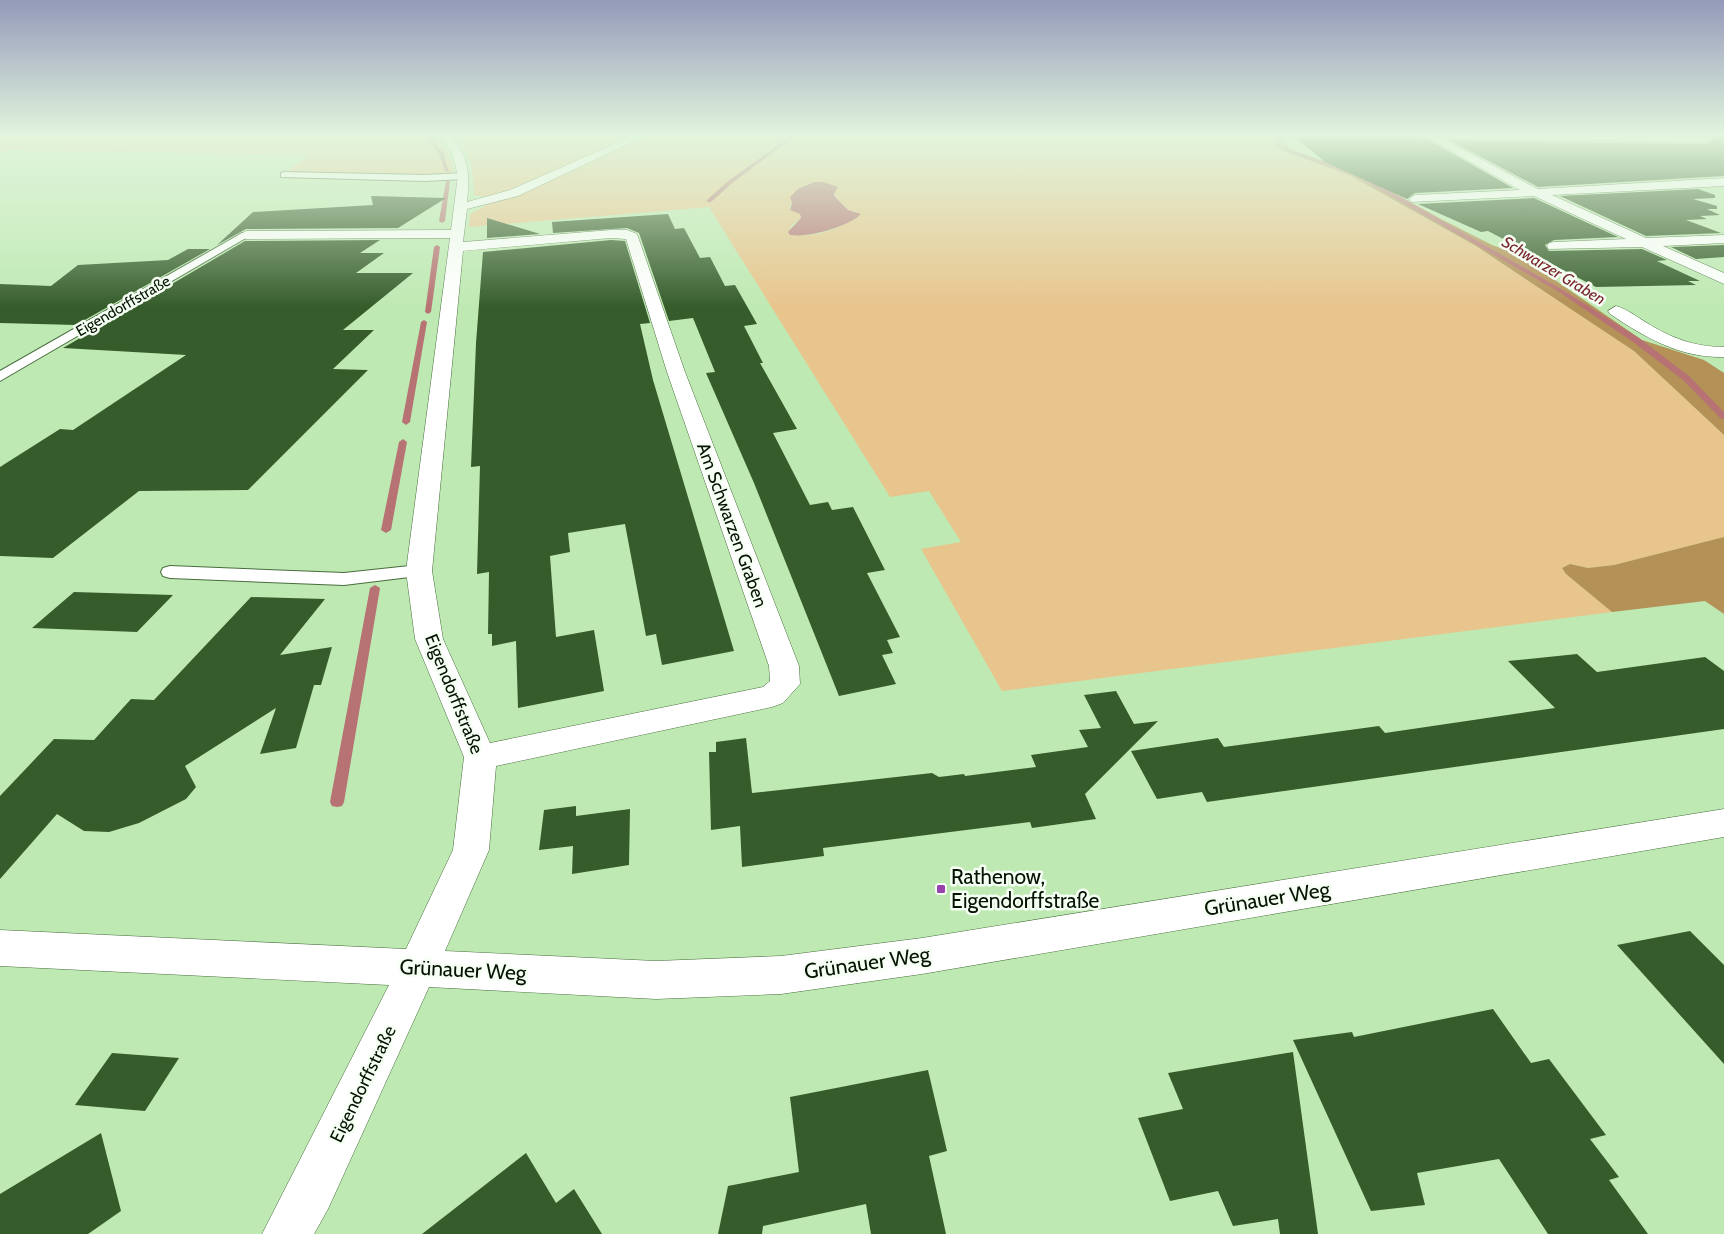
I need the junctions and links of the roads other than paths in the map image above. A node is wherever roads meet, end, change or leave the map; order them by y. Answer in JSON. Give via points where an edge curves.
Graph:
{"nodes":[{"id":1,"x":462,"y":193,"type":"edge"},
{"id":2,"x":512,"y":193,"type":"edge"},
{"id":3,"x":1535,"y":193,"type":"junction"},
{"id":4,"x":1542,"y":193,"type":"edge"},
{"id":5,"x":1415,"y":199,"type":"dead end"},
{"id":6,"x":461,"y":207,"type":"junction"},
{"id":7,"x":228,"y":235,"type":"dead end"},
{"id":8,"x":246,"y":235,"type":"junction"},
{"id":9,"x":1724,"y":239,"type":"edge"},
{"id":10,"x":457,"y":240,"type":"junction"},
{"id":11,"x":1645,"y":242,"type":"junction"},
{"id":12,"x":1554,"y":246,"type":"dead end"},
{"id":13,"x":1724,"y":279,"type":"edge"},
{"id":14,"x":1616,"y":311,"type":"dead end"},
{"id":15,"x":1724,"y":352,"type":"edge"},
{"id":16,"x":0,"y":377,"type":"edge"},
{"id":17,"x":419,"y":570,"type":"junction"},
{"id":18,"x":170,"y":572,"type":"dead end"},
{"id":19,"x":480,"y":757,"type":"junction"},
{"id":20,"x":1724,"y":823,"type":"edge"},
{"id":21,"x":0,"y":948,"type":"edge"},
{"id":22,"x":418,"y":968,"type":"junction"},
{"id":23,"x":287,"y":1234,"type":"edge"}],
"edges":[{"from":1,"to":6,"type":"street","name":"Eigendorffstraße"},
{"from":2,"to":6,"type":"street"},
{"from":3,"to":4,"type":"street"},
{"from":3,"to":5,"type":"street"},
{"from":3,"to":11,"type":"street"},
{"from":6,"to":10,"type":"street","name":"Eigendorffstraße"},
{"from":7,"to":8,"type":"lane","name":"Eigendorffstraße"},
{"from":8,"to":10,"type":"street","name":"Eigendorffstraße"},
{"from":8,"to":16,"type":"lane","name":"Eigendorffstraße"},
{"from":9,"to":11,"type":"street"},
{"from":10,"to":17,"type":"street","name":"Eigendorffstraße"},
{"from":10,"to":19,"type":"street","name":"Am Schwarzen Graben","via":[[611,234],[632,237],[676,372],[784,666],[785,684],[772,696]]},
{"from":11,"to":12,"type":"street"},
{"from":11,"to":13,"type":"street"},
{"from":14,"to":15,"type":"street","via":[[1670,344],[1707,354]]},
{"from":17,"to":18,"type":"lane","via":[[344,578]]},
{"from":17,"to":19,"type":"street","name":"Eigendorffstraße","via":[[429,639]]},
{"from":19,"to":22,"type":"street","name":"Eigendorffstraße","via":[[471,850]]},
{"from":20,"to":22,"type":"street","name":"Grünauer Weg","via":[[922,956],[781,974],[656,980]]},
{"from":21,"to":22,"type":"street","name":"Grünauer Weg"},
{"from":22,"to":23,"type":"street","name":"Eigendorffstraße","via":[[311,1192]]}]}
